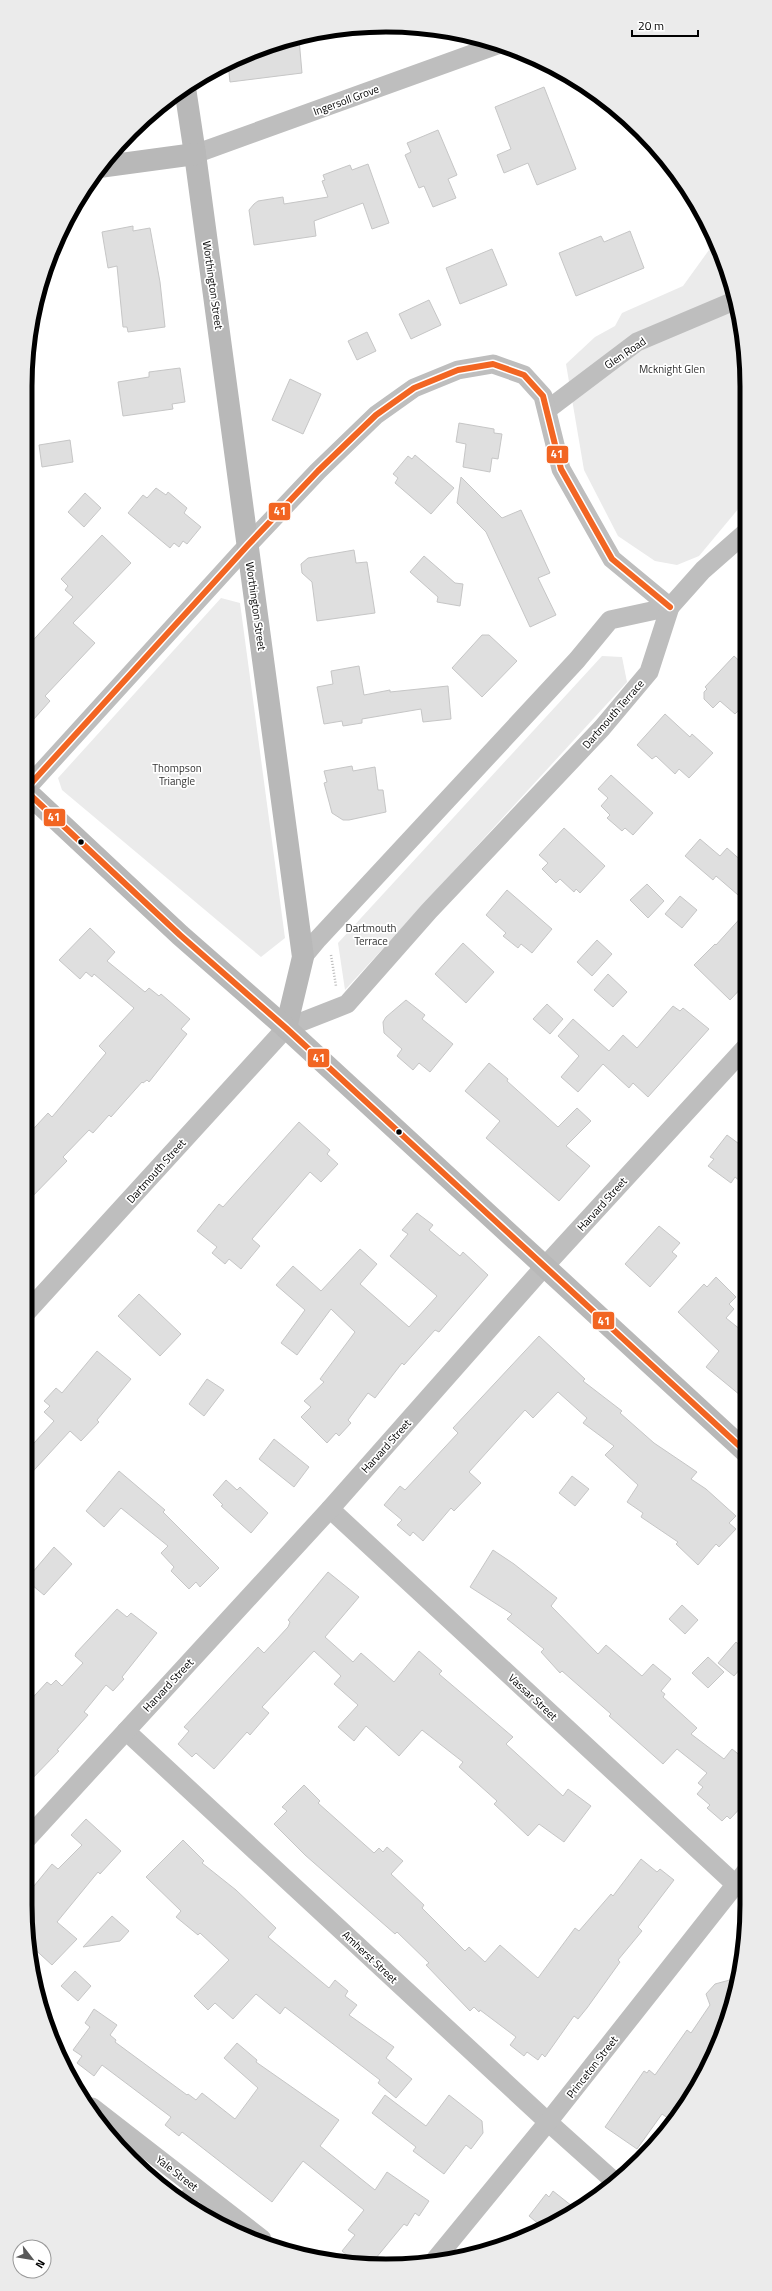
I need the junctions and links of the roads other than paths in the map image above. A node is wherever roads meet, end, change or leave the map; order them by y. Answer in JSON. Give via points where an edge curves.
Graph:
{"nodes":[{"id":1,"x":490,"y":48,"type":"edge"},
{"id":2,"x":186,"y":94,"type":"edge"},
{"id":3,"x":195,"y":154,"type":"junction"},
{"id":4,"x":109,"y":166,"type":"edge"},
{"id":5,"x":730,"y":303,"type":"edge"},
{"id":6,"x":547,"y":410,"type":"junction"},
{"id":7,"x":740,"y":538,"type":"edge"},
{"id":8,"x":248,"y":545,"type":"junction"},
{"id":9,"x":670,"y":607,"type":"junction"},
{"id":10,"x":32,"y":782,"type":"edge"},
{"id":11,"x":32,"y":797,"type":"edge"},
{"id":12,"x":303,"y":957,"type":"junction"},
{"id":13,"x":286,"y":1028,"type":"junction"},
{"id":14,"x":740,"y":1053,"type":"edge"},
{"id":15,"x":544,"y":1267,"type":"junction"},
{"id":16,"x":32,"y":1306,"type":"edge"},
{"id":17,"x":740,"y":1447,"type":"edge"},
{"id":18,"x":330,"y":1509,"type":"junction"},
{"id":19,"x":126,"y":1731,"type":"junction"},
{"id":20,"x":32,"y":1833,"type":"edge"},
{"id":21,"x":740,"y":1876,"type":"edge"},
{"id":22,"x":740,"y":1878,"type":"edge"},
{"id":23,"x":101,"y":2115,"type":"edge"},
{"id":24,"x":548,"y":2122,"type":"junction"},
{"id":25,"x":611,"y":2178,"type":"edge"},
{"id":26,"x":190,"y":2195,"type":"edge"},
{"id":27,"x":249,"y":2231,"type":"edge"},
{"id":28,"x":439,"y":2255,"type":"edge"}],
"edges":[{"from":1,"to":3,"type":"street","name":"Ingersoll Grove"},
{"from":2,"to":3,"type":"main road","name":"Worthington Street"},
{"from":3,"to":4,"type":"main road"},
{"from":3,"to":8,"type":"main road","name":"Worthington Street"},
{"from":5,"to":6,"type":"street","name":"Glen Road","via":[[637,342]]},
{"from":6,"to":8,"type":"street","via":[[543,396],[524,375],[493,364],[458,370],[414,388],[376,415],[318,470]]},
{"from":6,"to":9,"type":"street","via":[[561,469],[612,559]]},
{"from":7,"to":9,"type":"street","name":"Dartmouth Terrace","via":[[703,570]]},
{"from":8,"to":10,"type":"street"},
{"from":8,"to":12,"type":"main road","name":"Worthington Street"},
{"from":9,"to":12,"type":"street","via":[[610,620],[577,660]]},
{"from":9,"to":13,"type":"street","name":"Dartmouth Terrace","via":[[649,672],[602,728],[429,911],[347,1004]]},
{"from":11,"to":13,"type":"main road","via":[[180,935]]},
{"from":12,"to":13,"type":"main road","name":"Worthington Street"},
{"from":13,"to":15,"type":"main road"},
{"from":13,"to":16,"type":"street","name":"Dartmouth Street"},
{"from":14,"to":15,"type":"street","name":"Harvard Street"},
{"from":15,"to":17,"type":"main road"},
{"from":15,"to":18,"type":"street","name":"Harvard Street"},
{"from":18,"to":19,"type":"street","name":"Harvard Street"},
{"from":18,"to":21,"type":"street","name":"Vassar Street"},
{"from":19,"to":20,"type":"street","name":"Harvard Street"},
{"from":19,"to":24,"type":"street","name":"Amherst Street"},
{"from":22,"to":24,"type":"street","name":"Princeton Street"},
{"from":23,"to":26,"type":"street","name":"Yale Street"},
{"from":24,"to":25,"type":"street","name":"Amherst Street"},
{"from":24,"to":28,"type":"street","name":"Princeton Street"},
{"from":26,"to":27,"type":"street","name":"Yale Street"}]}
